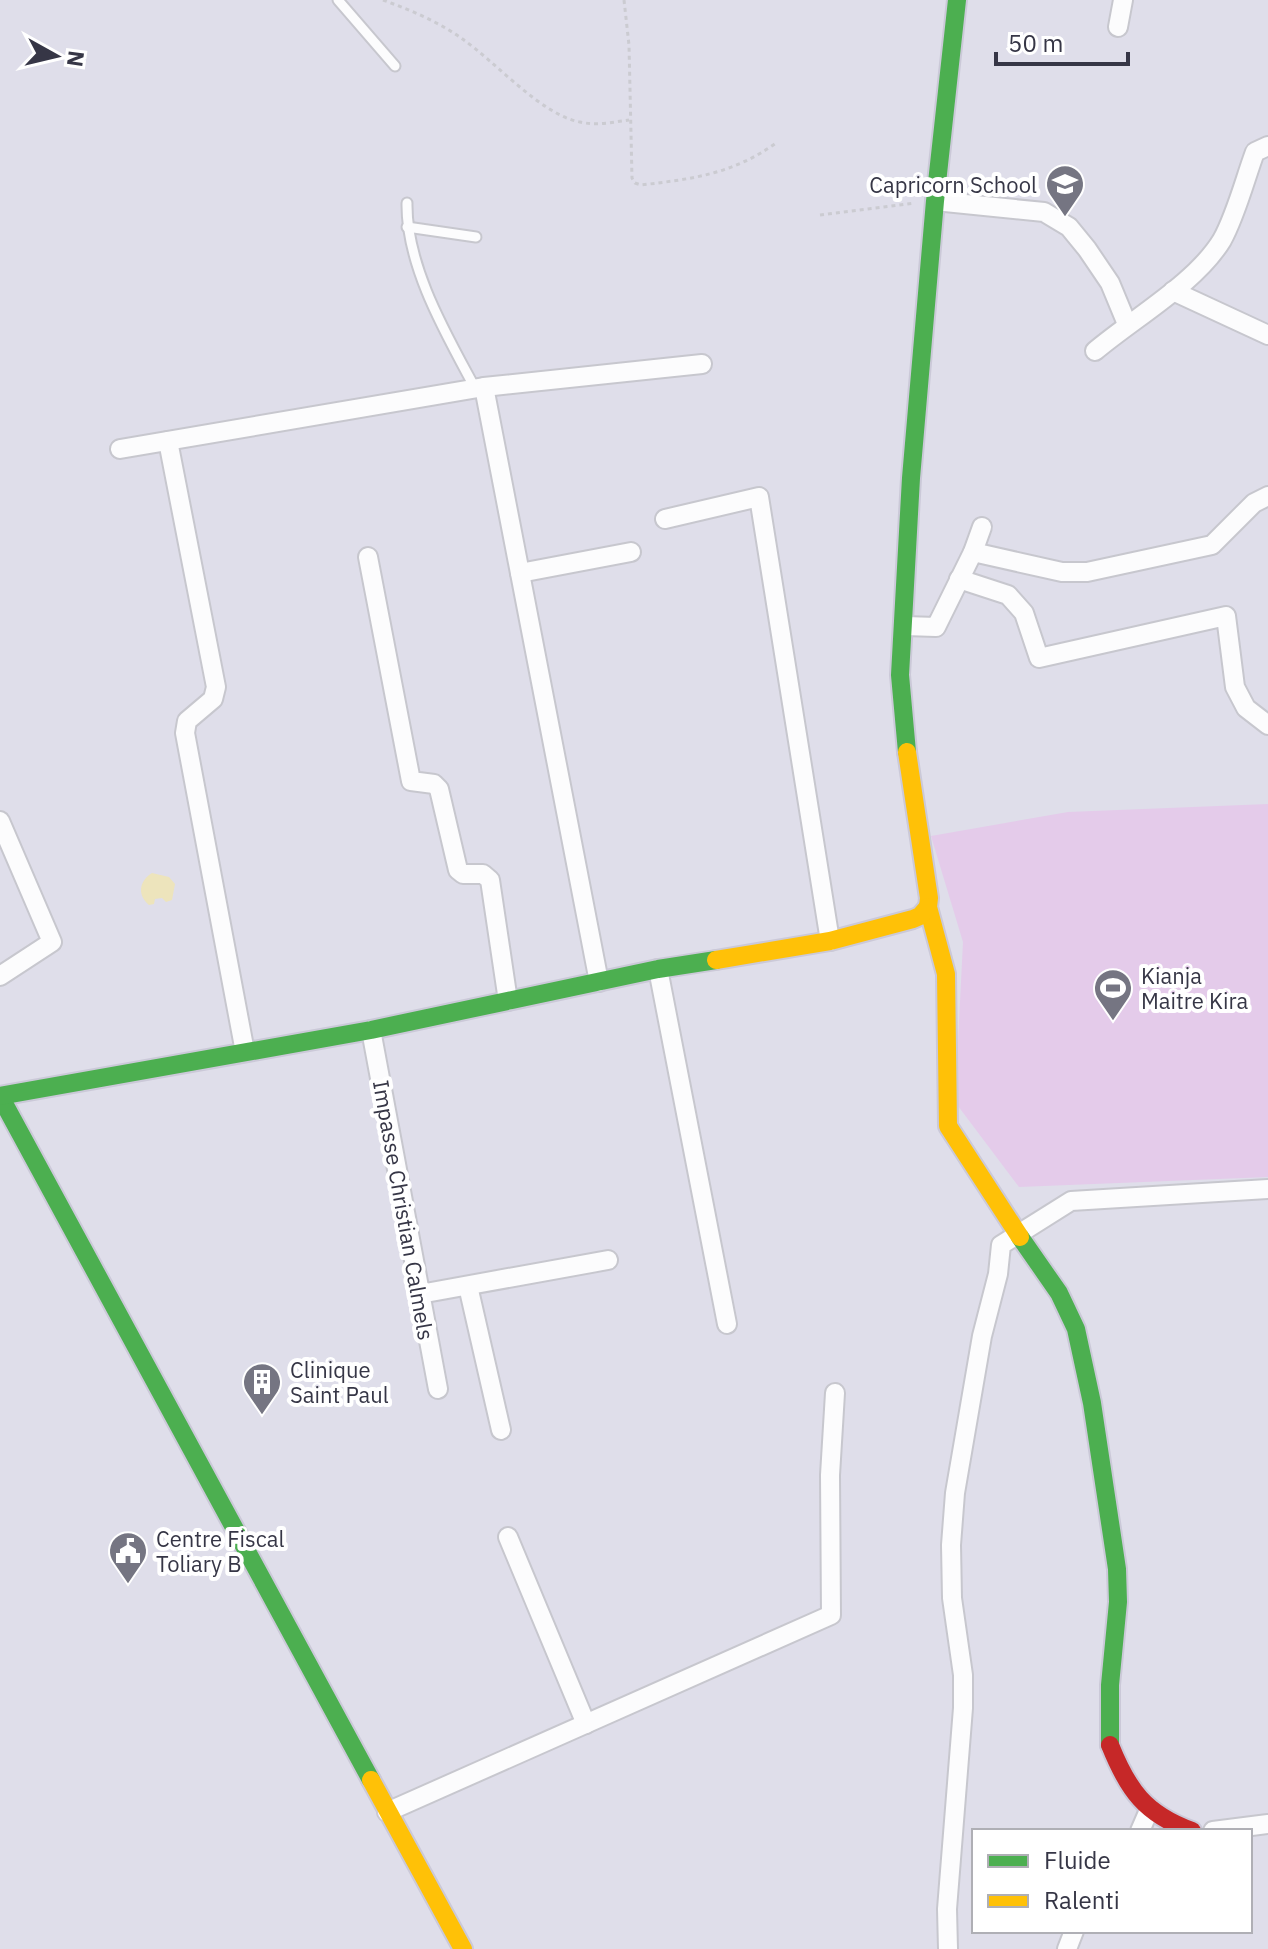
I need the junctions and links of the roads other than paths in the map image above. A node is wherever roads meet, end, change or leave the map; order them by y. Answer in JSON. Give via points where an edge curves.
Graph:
{"nodes":[{"id":1,"x":338,"y":0,"type":"edge"},
{"id":2,"x":957,"y":0,"type":"edge"},
{"id":3,"x":1123,"y":0,"type":"edge"},
{"id":4,"x":1118,"y":27,"type":"dead end"},
{"id":5,"x":395,"y":66,"type":"dead end"},
{"id":6,"x":1268,"y":146,"type":"edge"},
{"id":7,"x":935,"y":201,"type":"junction"},
{"id":8,"x":407,"y":203,"type":"dead end"},
{"id":9,"x":407,"y":227,"type":"junction"},
{"id":10,"x":476,"y":237,"type":"dead end"},
{"id":11,"x":1173,"y":291,"type":"junction"},
{"id":12,"x":1127,"y":324,"type":"junction"},
{"id":13,"x":1268,"y":335,"type":"edge"},
{"id":14,"x":1095,"y":351,"type":"dead end"},
{"id":15,"x":702,"y":364,"type":"dead end"},
{"id":16,"x":480,"y":387,"type":"junction"},
{"id":17,"x":168,"y":441,"type":"junction"},
{"id":18,"x":120,"y":449,"type":"dead end"},
{"id":19,"x":1268,"y":496,"type":"edge"},
{"id":20,"x":665,"y":519,"type":"dead end"},
{"id":21,"x":982,"y":527,"type":"dead end"},
{"id":22,"x":631,"y":552,"type":"dead end"},
{"id":23,"x":973,"y":552,"type":"junction"},
{"id":24,"x":368,"y":557,"type":"dead end"},
{"id":25,"x":520,"y":573,"type":"junction"},
{"id":26,"x":959,"y":579,"type":"junction"},
{"id":27,"x":905,"y":626,"type":"junction"},
{"id":28,"x":1268,"y":725,"type":"edge"},
{"id":29,"x":0,"y":821,"type":"edge"},
{"id":30,"x":928,"y":907,"type":"junction"},
{"id":31,"x":830,"y":941,"type":"junction"},
{"id":32,"x":658,"y":969,"type":"junction"},
{"id":33,"x":0,"y":976,"type":"edge"},
{"id":34,"x":599,"y":982,"type":"junction"},
{"id":35,"x":508,"y":1001,"type":"junction"},
{"id":36,"x":371,"y":1030,"type":"junction"},
{"id":37,"x":245,"y":1052,"type":"junction"},
{"id":38,"x":0,"y":1096,"type":"edge"},
{"id":39,"x":1268,"y":1189,"type":"edge"},
{"id":40,"x":1018,"y":1234,"type":"junction"},
{"id":41,"x":608,"y":1260,"type":"dead end"},
{"id":42,"x":468,"y":1286,"type":"junction"},
{"id":43,"x":420,"y":1294,"type":"junction"},
{"id":44,"x":727,"y":1324,"type":"dead end"},
{"id":45,"x":438,"y":1389,"type":"dead end"},
{"id":46,"x":835,"y":1393,"type":"dead end"},
{"id":47,"x":501,"y":1430,"type":"dead end"},
{"id":48,"x":508,"y":1537,"type":"dead end"},
{"id":49,"x":586,"y":1724,"type":"junction"},
{"id":50,"x":1150,"y":1808,"type":"junction"},
{"id":51,"x":387,"y":1812,"type":"junction"},
{"id":52,"x":1268,"y":1824,"type":"edge"},
{"id":53,"x":1141,"y":1829,"type":"edge"},
{"id":54,"x":1186,"y":1829,"type":"edge"},
{"id":55,"x":1229,"y":1829,"type":"edge"},
{"id":56,"x":463,"y":1949,"type":"edge"},
{"id":57,"x":948,"y":1949,"type":"edge"}],
"edges":[{"from":1,"to":5,"type":"lane"},
{"from":2,"to":7,"type":"street"},
{"from":3,"to":4,"type":"street"},
{"from":6,"to":11,"type":"street","via":[[1255,152],[1222,239]]},
{"from":7,"to":12,"type":"street","via":[[1044,212],[1069,227],[1110,283]]},
{"from":7,"to":27,"type":"street","via":[[911,478]]},
{"from":8,"to":9,"type":"lane"},
{"from":9,"to":10,"type":"lane"},
{"from":9,"to":16,"type":"lane","via":[[415,261],[450,341]]},
{"from":11,"to":12,"type":"street"},
{"from":11,"to":13,"type":"street"},
{"from":12,"to":14,"type":"street"},
{"from":15,"to":16,"type":"street"},
{"from":16,"to":17,"type":"street"},
{"from":16,"to":25,"type":"street"},
{"from":17,"to":18,"type":"street"},
{"from":17,"to":37,"type":"street","via":[[216,687],[213,699],[187,721],[185,733]]},
{"from":19,"to":23,"type":"street","via":[[1212,545],[1087,572],[1062,572]]},
{"from":20,"to":31,"type":"street","via":[[759,497]]},
{"from":21,"to":23,"type":"street"},
{"from":22,"to":25,"type":"street"},
{"from":23,"to":26,"type":"street"},
{"from":24,"to":35,"type":"street","via":[[411,781],[439,789],[458,870],[490,880]]},
{"from":25,"to":34,"type":"street"},
{"from":26,"to":27,"type":"street","via":[[936,627]]},
{"from":26,"to":28,"type":"street","via":[[1008,595],[1024,613],[1039,658],[1226,616],[1235,687],[1246,708]]},
{"from":27,"to":30,"type":"street","via":[[900,675],[904,729]]},
{"from":29,"to":33,"type":"street","via":[[52,942]]},
{"from":30,"to":31,"type":"street","via":[[913,919]]},
{"from":30,"to":40,"type":"street","via":[[946,974],[948,1126]]},
{"from":31,"to":32,"type":"street"},
{"from":32,"to":34,"type":"street"},
{"from":32,"to":44,"type":"street"},
{"from":34,"to":35,"type":"street"},
{"from":35,"to":36,"type":"street"},
{"from":36,"to":37,"type":"street"},
{"from":36,"to":43,"type":"street","name":"Impasse Christian Calmels"},
{"from":37,"to":38,"type":"street"},
{"from":38,"to":51,"type":"street"},
{"from":39,"to":40,"type":"street","via":[[1071,1201]]},
{"from":40,"to":50,"type":"street","via":[[1059,1293],[1076,1329],[1117,1569],[1110,1744],[1124,1779]]},
{"from":40,"to":57,"type":"street","via":[[1001,1245],[955,1493],[952,1598],[963,1708]]},
{"from":41,"to":42,"type":"street"},
{"from":42,"to":43,"type":"street"},
{"from":42,"to":47,"type":"street"},
{"from":43,"to":45,"type":"street","name":"Impasse Christian Calmels"},
{"from":46,"to":49,"type":"street","via":[[831,1615]]},
{"from":48,"to":49,"type":"street"},
{"from":49,"to":51,"type":"street"},
{"from":50,"to":53,"type":"street"},
{"from":50,"to":54,"type":"street"},
{"from":51,"to":56,"type":"street"},
{"from":52,"to":55,"type":"street"}]}
